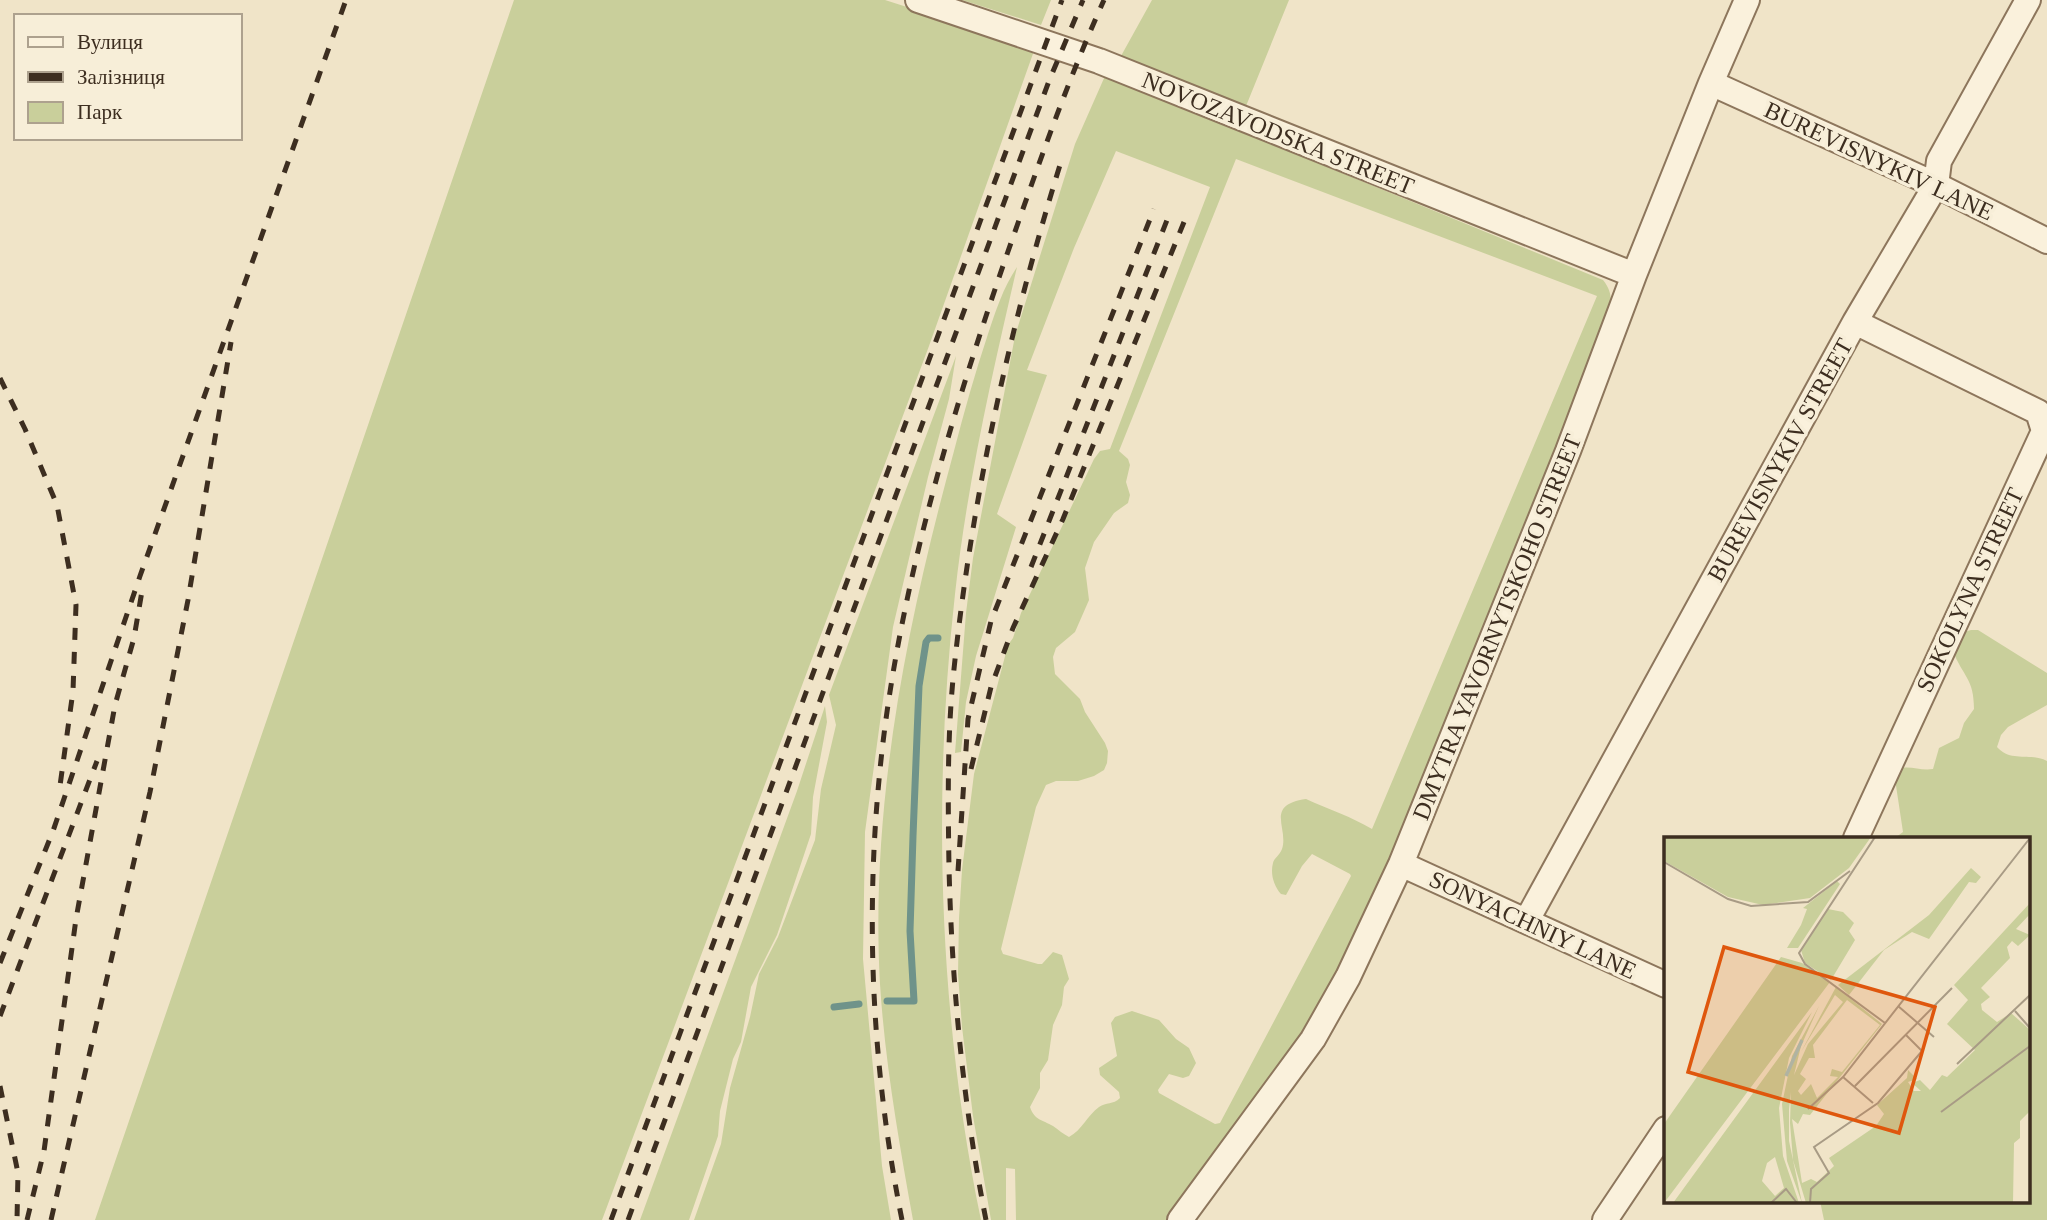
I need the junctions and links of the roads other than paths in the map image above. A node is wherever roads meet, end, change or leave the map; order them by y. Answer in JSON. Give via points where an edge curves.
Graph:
{"nodes":[{"id":1,"x":918,"y":0,"type":"edge"},
{"id":2,"x":1747,"y":0,"type":"edge"},
{"id":3,"x":2028,"y":0,"type":"edge"},
{"id":4,"x":1711,"y":83,"type":"junction"},
{"id":5,"x":1936,"y":185,"type":"junction"},
{"id":6,"x":2047,"y":241,"type":"edge"},
{"id":7,"x":1634,"y":275,"type":"junction"},
{"id":8,"x":1855,"y":322,"type":"junction"},
{"id":9,"x":1856,"y":837,"type":"edge"},
{"id":10,"x":1401,"y":864,"type":"junction"},
{"id":11,"x":1527,"y":920,"type":"junction"},
{"id":12,"x":1664,"y":985,"type":"edge"},
{"id":13,"x":1664,"y":1131,"type":"edge"},
{"id":14,"x":1180,"y":1220,"type":"edge"},
{"id":15,"x":1605,"y":1220,"type":"edge"}],
"edges":[{"from":1,"to":7,"type":"street","name":"NOVOZAVODSKA STREET","via":[[1100,61]]},
{"from":2,"to":4,"type":"street","name":"DMYTRA YAVORNYTSKOHO STREET"},
{"from":3,"to":5,"type":"street","name":"BUREVISNYKIV STREET","via":[[1939,161]]},
{"from":4,"to":5,"type":"street","name":"BUREVISNYKIV LANE"},
{"from":4,"to":7,"type":"street","name":"DMYTRA YAVORNYTSKOHO STREET"},
{"from":5,"to":6,"type":"street","name":"BUREVISNYKIV LANE"},
{"from":5,"to":8,"type":"street","name":"BUREVISNYKIV STREET"},
{"from":7,"to":10,"type":"street","name":"DMYTRA YAVORNYTSKOHO STREET","via":[[1569,451]]},
{"from":8,"to":9,"type":"street","name":"SOKOLYNA STREET","via":[[2038,412],[2044,431]]},
{"from":8,"to":11,"type":"street","name":"BUREVISNYKIV STREET"},
{"from":10,"to":11,"type":"street","name":"SONYACHNIY LANE"},
{"from":10,"to":14,"type":"street","name":"DMYTRA YAVORNYTSKOHO STREET","via":[[1313,1039]]},
{"from":11,"to":12,"type":"street","name":"SONYACHNIY LANE"},
{"from":13,"to":15,"type":"street"}]}
